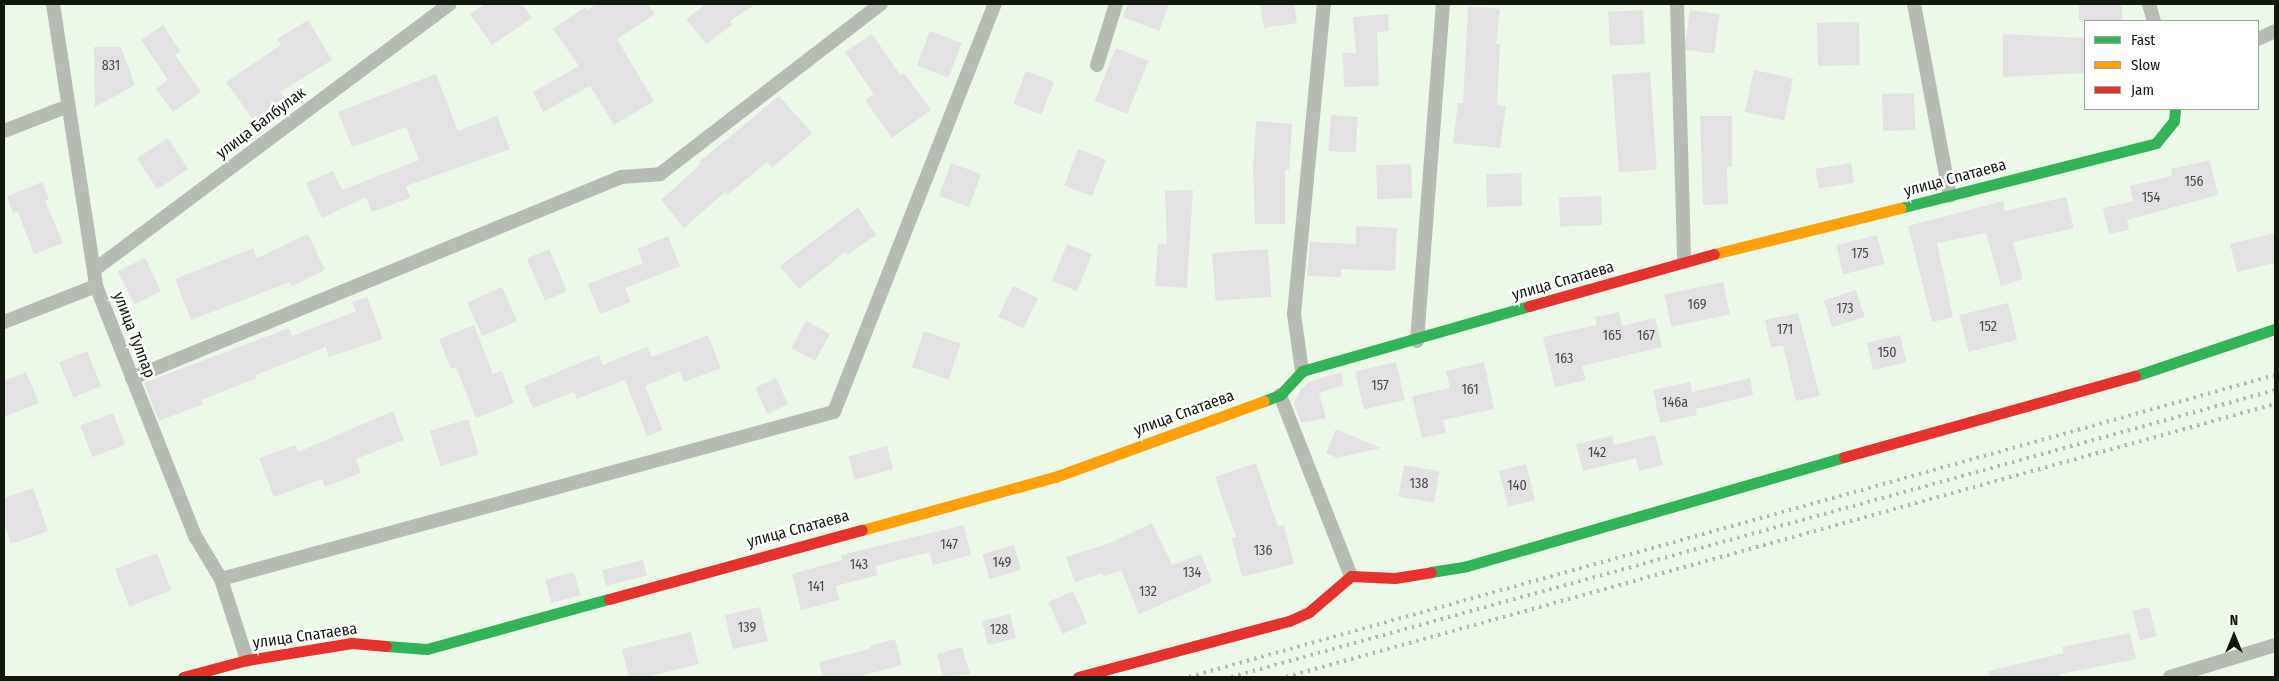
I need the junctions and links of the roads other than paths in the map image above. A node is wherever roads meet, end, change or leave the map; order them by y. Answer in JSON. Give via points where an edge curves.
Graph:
{"nodes":[{"id":1,"x":449,"y":4,"type":"edge"},
{"id":2,"x":881,"y":4,"type":"edge"},
{"id":3,"x":995,"y":4,"type":"edge"},
{"id":4,"x":1116,"y":4,"type":"edge"},
{"id":5,"x":1324,"y":4,"type":"edge"},
{"id":6,"x":1443,"y":4,"type":"edge"},
{"id":7,"x":1677,"y":4,"type":"edge"},
{"id":8,"x":1914,"y":4,"type":"edge"},
{"id":9,"x":2149,"y":4,"type":"edge"},
{"id":10,"x":57,"y":6,"type":"edge"},
{"id":11,"x":2154,"y":20,"type":"edge"},
{"id":12,"x":2275,"y":31,"type":"edge"},
{"id":13,"x":2259,"y":38,"type":"edge"},
{"id":14,"x":1097,"y":65,"type":"dead end"},
{"id":15,"x":68,"y":106,"type":"junction"},
{"id":16,"x":2175,"y":110,"type":"edge"},
{"id":17,"x":4,"y":131,"type":"edge"},
{"id":18,"x":1950,"y":196,"type":"junction"},
{"id":19,"x":1684,"y":262,"type":"junction"},
{"id":20,"x":94,"y":270,"type":"junction"},
{"id":21,"x":96,"y":286,"type":"junction"},
{"id":22,"x":4,"y":322,"type":"edge"},
{"id":23,"x":2275,"y":328,"type":"edge"},
{"id":24,"x":1417,"y":340,"type":"junction"},
{"id":25,"x":1302,"y":371,"type":"junction"},
{"id":26,"x":132,"y":378,"type":"junction"},
{"id":27,"x":1280,"y":395,"type":"junction"},
{"id":28,"x":1352,"y":576,"type":"junction"},
{"id":29,"x":221,"y":579,"type":"junction"},
{"id":30,"x":2275,"y":645,"type":"edge"},
{"id":31,"x":248,"y":660,"type":"junction"},
{"id":32,"x":183,"y":677,"type":"edge"},
{"id":33,"x":1078,"y":677,"type":"edge"},
{"id":34,"x":2170,"y":677,"type":"edge"}],
"edges":[{"from":1,"to":20,"type":"street","name":"улица Балбулак"},
{"from":2,"to":26,"type":"street","via":[[660,174],[621,177]]},
{"from":3,"to":29,"type":"street","via":[[834,412]]},
{"from":4,"to":14,"type":"street"},
{"from":5,"to":25,"type":"street","via":[[1294,314]]},
{"from":6,"to":24,"type":"street"},
{"from":7,"to":19,"type":"street"},
{"from":8,"to":18,"type":"street"},
{"from":9,"to":11,"type":"street"},
{"from":10,"to":15,"type":"street","name":"улица Тулпар"},
{"from":12,"to":13,"type":"street"},
{"from":15,"to":17,"type":"street"},
{"from":15,"to":20,"type":"street","name":"улица Тулпар"},
{"from":16,"to":18,"type":"street","name":"улица Спатаева","via":[[2174,121],[2156,143]]},
{"from":18,"to":19,"type":"street","name":"улица Спатаева"},
{"from":19,"to":24,"type":"street","name":"улица Спатаева"},
{"from":20,"to":21,"type":"street","name":"улица Тулпар"},
{"from":21,"to":22,"type":"street"},
{"from":21,"to":26,"type":"street","name":"улица Тулпар"},
{"from":23,"to":28,"type":"street","via":[[2113,383],[1888,444],[1467,566],[1395,578]]},
{"from":24,"to":25,"type":"street","name":"улица Спатаева"},
{"from":25,"to":27,"type":"street","name":"улица Спатаева"},
{"from":26,"to":29,"type":"street","name":"улица Тулпар","via":[[195,536]]},
{"from":27,"to":28,"type":"street"},
{"from":27,"to":31,"type":"street","name":"улица Спатаева","via":[[1055,477],[427,649],[352,644]]},
{"from":28,"to":33,"type":"street","via":[[1309,612],[1289,621]]},
{"from":29,"to":31,"type":"street","name":"улица Тулпар"},
{"from":30,"to":34,"type":"street"},
{"from":31,"to":32,"type":"street","name":"улица Спатаева"}]}
